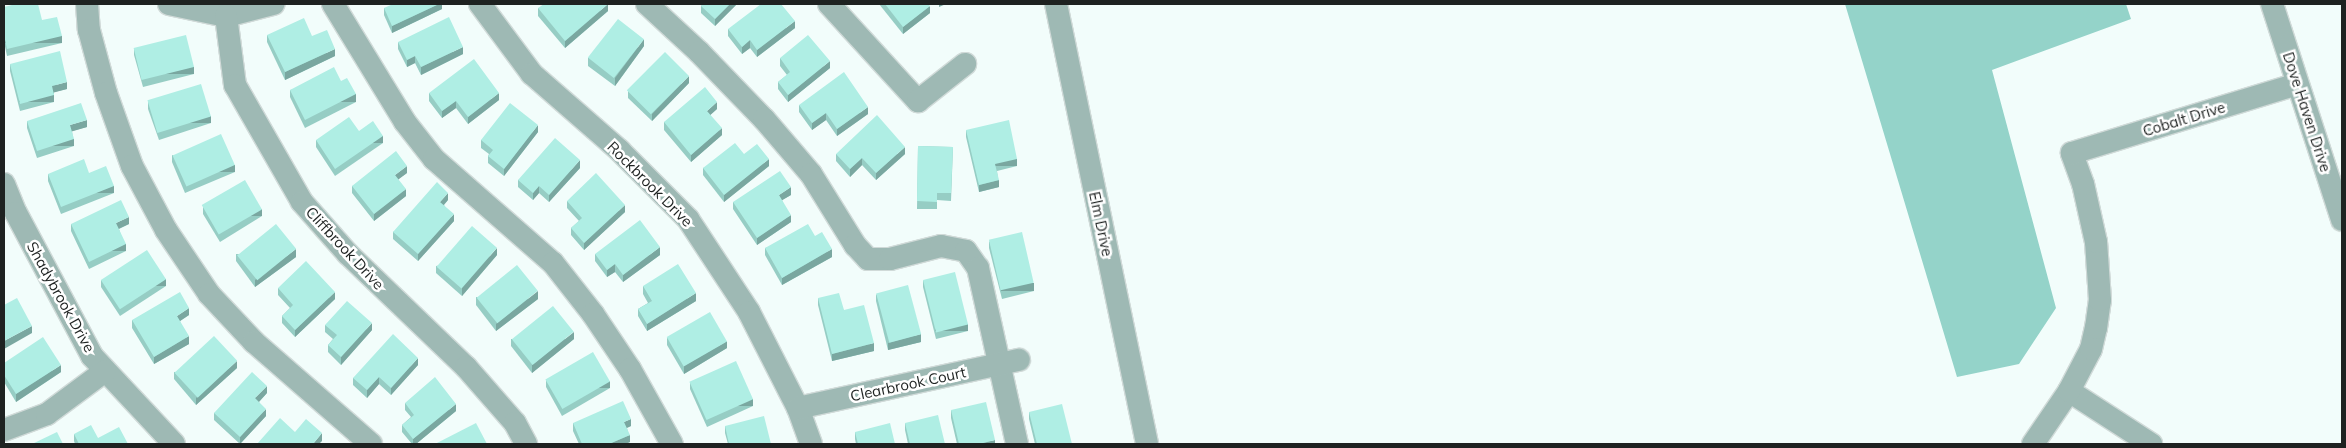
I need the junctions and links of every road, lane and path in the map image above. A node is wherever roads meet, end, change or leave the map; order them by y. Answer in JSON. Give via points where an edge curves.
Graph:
{"nodes":[{"id":1,"x":87,"y":4,"type":"edge"},
{"id":2,"x":169,"y":4,"type":"edge"},
{"id":3,"x":273,"y":4,"type":"edge"},
{"id":4,"x":333,"y":4,"type":"edge"},
{"id":5,"x":480,"y":4,"type":"edge"},
{"id":6,"x":647,"y":4,"type":"edge"},
{"id":7,"x":828,"y":4,"type":"edge"},
{"id":8,"x":1056,"y":4,"type":"edge"},
{"id":9,"x":2272,"y":4,"type":"edge"},
{"id":10,"x":226,"y":16,"type":"junction"},
{"id":11,"x":965,"y":64,"type":"dead end"},
{"id":12,"x":2297,"y":84,"type":"junction"},
{"id":13,"x":4,"y":184,"type":"edge"},
{"id":14,"x":2342,"y":220,"type":"edge"},
{"id":15,"x":1009,"y":362,"type":"junction"},
{"id":16,"x":105,"y":371,"type":"junction"},
{"id":17,"x":2069,"y":391,"type":"junction"},
{"id":18,"x":798,"y":408,"type":"junction"},
{"id":19,"x":4,"y":430,"type":"edge"},
{"id":20,"x":174,"y":444,"type":"edge"},
{"id":21,"x":371,"y":444,"type":"edge"},
{"id":22,"x":526,"y":444,"type":"edge"},
{"id":23,"x":672,"y":444,"type":"edge"},
{"id":24,"x":811,"y":444,"type":"edge"},
{"id":25,"x":1017,"y":444,"type":"edge"},
{"id":26,"x":1147,"y":444,"type":"edge"},
{"id":27,"x":2034,"y":444,"type":"edge"},
{"id":28,"x":2151,"y":444,"type":"edge"}],
"edges":[{"from":1,"to":21,"type":"street","via":[[89,30],[106,93],[132,166],[166,230],[209,294],[254,342]]},
{"from":2,"to":10,"type":"street"},
{"from":3,"to":10,"type":"street"},
{"from":4,"to":23,"type":"street","via":[[405,122],[434,159],[553,263],[593,314],[630,369]]},
{"from":5,"to":18,"type":"street","name":"Rockbrook Drive","via":[[532,74],[619,150],[688,219],[749,312]]},
{"from":6,"to":15,"type":"street","via":[[699,52],[776,133],[811,174],[855,245],[868,259],[890,259],[941,246],[966,251],[978,268]]},
{"from":7,"to":11,"type":"street","via":[[918,100]]},
{"from":8,"to":26,"type":"street","name":"Elm Drive"},
{"from":9,"to":12,"type":"street","name":"Dove Haven Drive"},
{"from":10,"to":22,"type":"street","name":"Cliffbrook Drive","via":[[234,85],[302,202],[348,254],[466,367],[515,423]]},
{"from":12,"to":14,"type":"street","name":"Dove Haven Drive"},
{"from":12,"to":17,"type":"street","name":"Cobalt Drive","via":[[2072,153],[2083,184],[2096,242],[2100,300],[2091,348]]},
{"from":13,"to":16,"type":"street","name":"Shadybrook Drive","via":[[49,278],[92,356]]},
{"from":15,"to":18,"type":"street","name":"Clearbrook Court"},
{"from":15,"to":25,"type":"street"},
{"from":16,"to":19,"type":"street","via":[[47,414]]},
{"from":16,"to":20,"type":"street","name":"Shadybrook Drive"},
{"from":17,"to":27,"type":"street"},
{"from":17,"to":28,"type":"street"},
{"from":18,"to":24,"type":"street","name":"Rockbrook Drive"}]}
